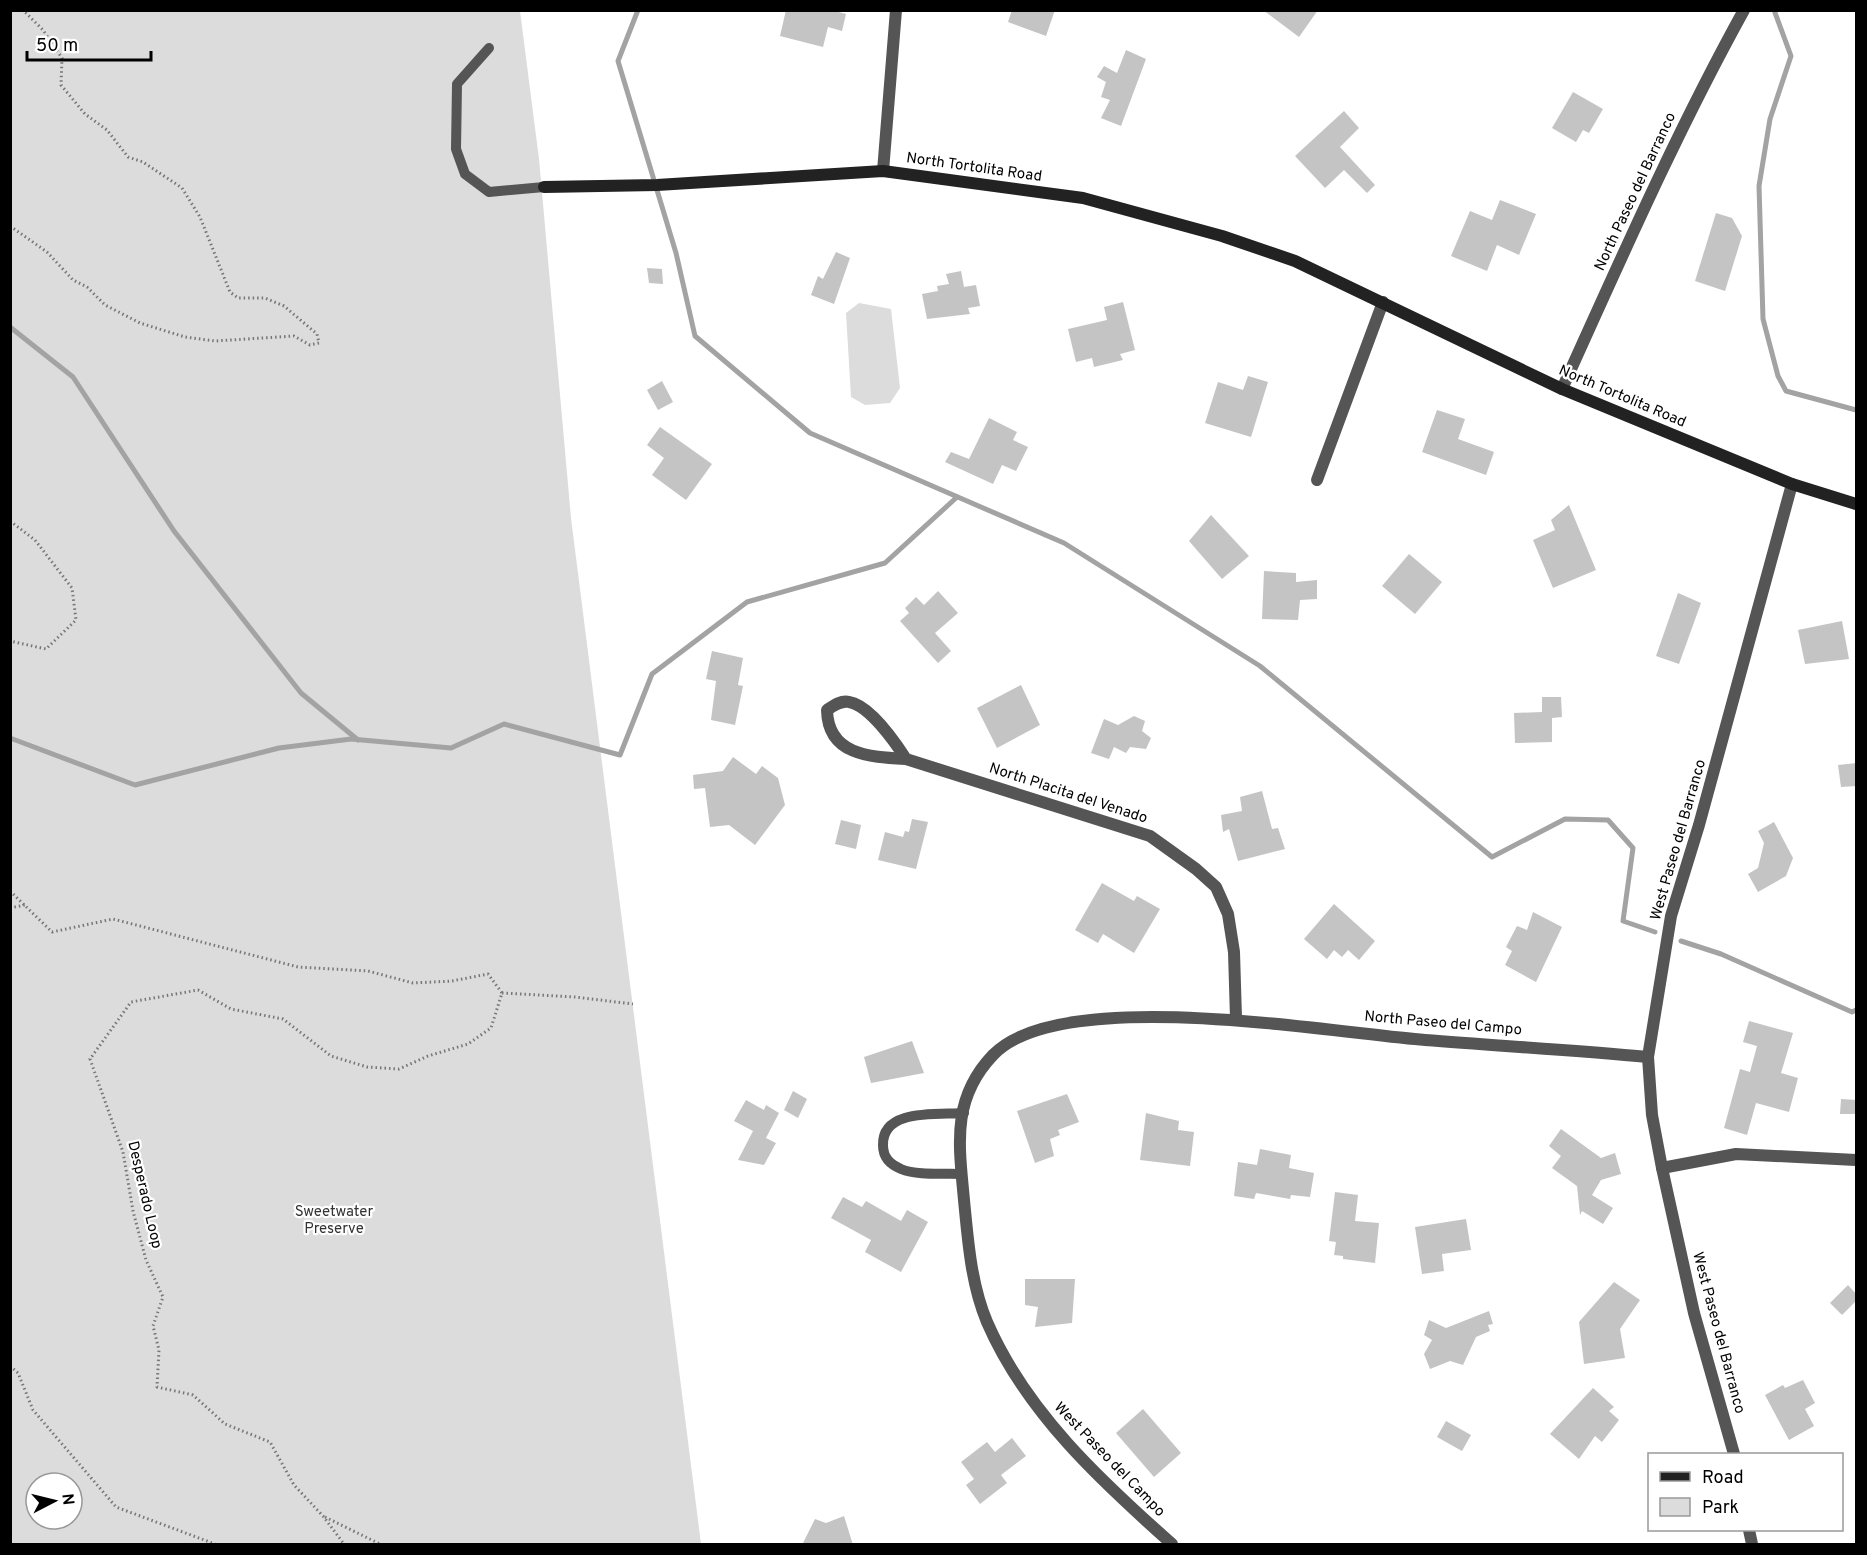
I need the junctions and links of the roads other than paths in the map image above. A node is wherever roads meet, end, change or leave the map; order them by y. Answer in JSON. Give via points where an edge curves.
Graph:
{"nodes":[{"id":1,"x":896,"y":10,"type":"edge"},
{"id":2,"x":1744,"y":10,"type":"edge"},
{"id":3,"x":489,"y":48,"type":"dead end"},
{"id":4,"x":883,"y":171,"type":"junction"},
{"id":5,"x":544,"y":187,"type":"joint"},
{"id":6,"x":1383,"y":302,"type":"junction"},
{"id":7,"x":1562,"y":389,"type":"junction"},
{"id":8,"x":1317,"y":480,"type":"dead end"},
{"id":9,"x":1792,"y":484,"type":"junction"},
{"id":10,"x":1857,"y":504,"type":"edge"},
{"id":11,"x":906,"y":759,"type":"junction"},
{"id":12,"x":1236,"y":1018,"type":"junction"},
{"id":13,"x":1648,"y":1057,"type":"junction"},
{"id":14,"x":964,"y":1113,"type":"junction"},
{"id":15,"x":1857,"y":1160,"type":"edge"},
{"id":16,"x":1662,"y":1168,"type":"junction"},
{"id":17,"x":962,"y":1174,"type":"junction"},
{"id":18,"x":1733,"y":1453,"type":"edge"},
{"id":19,"x":1172,"y":1545,"type":"edge"}],
"edges":[{"from":1,"to":4,"type":"street"},
{"from":2,"to":7,"type":"street","name":"North Paseo del Barranco","via":[[1663,167]]},
{"from":3,"to":5,"type":"lane","via":[[457,84],[456,149],[465,174],[489,192]]},
{"from":4,"to":5,"type":"street","name":"North Tortolita Road"},
{"from":4,"to":6,"type":"street","name":"North Tortolita Road","via":[[1083,198],[1222,236],[1295,261]]},
{"from":6,"to":7,"type":"street","name":"North Tortolita Road"},
{"from":6,"to":8,"type":"street"},
{"from":7,"to":9,"type":"street","name":"North Tortolita Road"},
{"from":9,"to":10,"type":"street","name":"North Tortolita Road"},
{"from":9,"to":13,"type":"street","name":"West Paseo del Barranco","via":[[1671,916]]},
{"from":11,"to":11,"type":"street","name":"North Placita del Venado","via":[[866,711],[849,701],[827,710],[827,724],[844,748]]},
{"from":11,"to":12,"type":"street","name":"North Placita del Venado","via":[[1150,836],[1196,869],[1216,887],[1228,914],[1234,952]]},
{"from":12,"to":13,"type":"street","name":"North Paseo del Campo","via":[[1422,1040]]},
{"from":12,"to":14,"type":"street","name":"West Paseo del Campo","via":[[1083,1019],[1027,1034],[995,1052],[967,1090]]},
{"from":13,"to":16,"type":"street","name":"West Paseo del Barranco","via":[[1652,1115]]},
{"from":14,"to":17,"type":"street","name":"West Paseo del Campo","via":[[959,1144]]},
{"from":14,"to":17,"type":"lane","via":[[904,1117],[887,1126],[883,1136],[883,1152],[888,1162],[904,1170]]},
{"from":15,"to":16,"type":"street","via":[[1736,1154]]},
{"from":16,"to":18,"type":"street","name":"West Paseo del Barranco","via":[[1694,1313]]},
{"from":17,"to":19,"type":"street","name":"West Paseo del Campo","via":[[972,1272],[986,1320],[1011,1371],[1049,1424]]}]}
